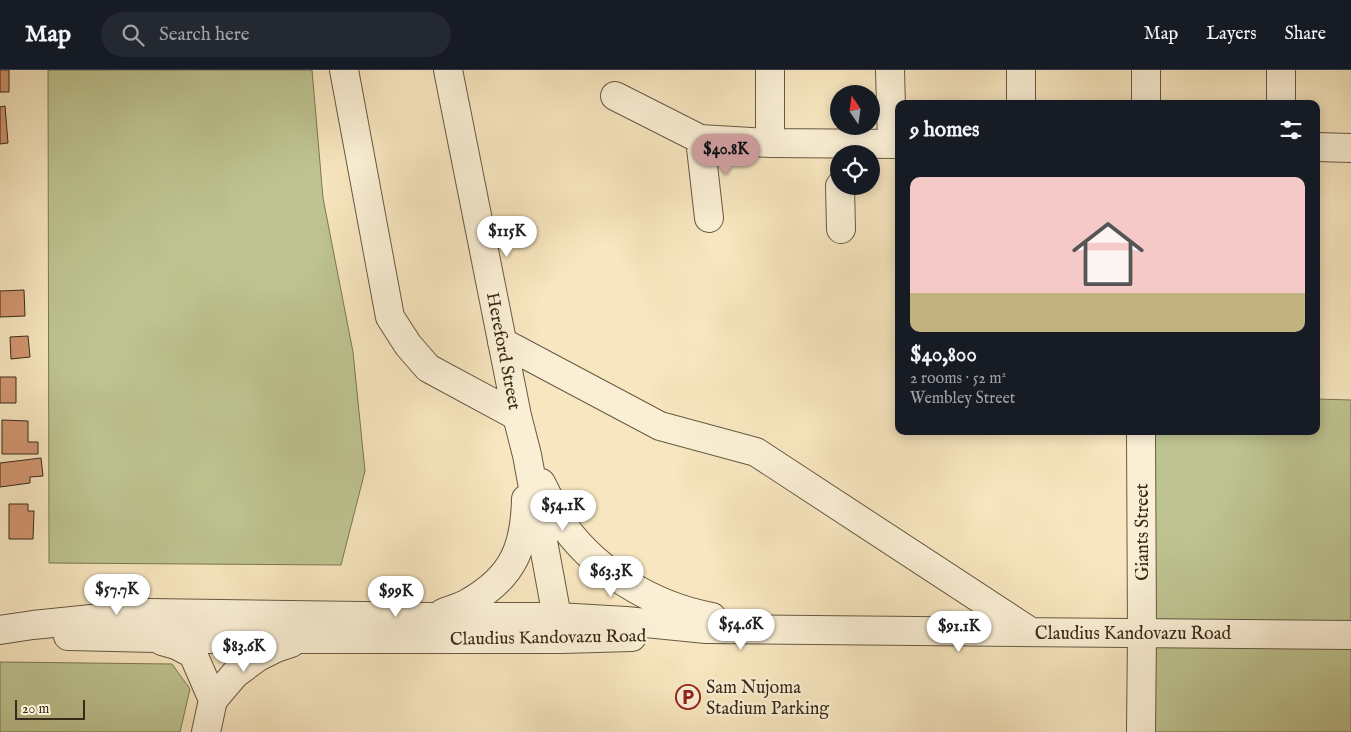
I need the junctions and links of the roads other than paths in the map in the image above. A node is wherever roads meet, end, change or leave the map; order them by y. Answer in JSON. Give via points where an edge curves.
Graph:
{"nodes":[{"id":1,"x":344,"y":70,"type":"edge"},
{"id":2,"x":448,"y":70,"type":"edge"},
{"id":3,"x":890,"y":70,"type":"edge"},
{"id":4,"x":1021,"y":70,"type":"edge"},
{"id":5,"x":1146,"y":70,"type":"edge"},
{"id":6,"x":1281,"y":70,"type":"edge"},
{"id":7,"x":770,"y":72,"type":"dead end"},
{"id":8,"x":616,"y":96,"type":"dead end"},
{"id":9,"x":1021,"y":100,"type":"edge"},
{"id":10,"x":1146,"y":100,"type":"edge"},
{"id":11,"x":1281,"y":100,"type":"edge"},
{"id":12,"x":700,"y":139,"type":"junction"},
{"id":13,"x":770,"y":143,"type":"junction"},
{"id":14,"x":895,"y":144,"type":"edge"},
{"id":15,"x":880,"y":145,"type":"edge"},
{"id":16,"x":830,"y":147,"type":"edge"},
{"id":17,"x":1320,"y":147,"type":"edge"},
{"id":18,"x":1351,"y":148,"type":"edge"},
{"id":19,"x":840,"y":195,"type":"edge"},
{"id":20,"x":709,"y":218,"type":"dead end"},
{"id":21,"x":841,"y":230,"type":"dead end"},
{"id":22,"x":502,"y":342,"type":"junction"},
{"id":23,"x":517,"y":416,"type":"junction"},
{"id":24,"x":1141,"y":435,"type":"edge"},
{"id":25,"x":527,"y":454,"type":"junction"},
{"id":26,"x":433,"y":617,"type":"junction"},
{"id":27,"x":234,"y":627,"type":"junction"},
{"id":28,"x":559,"y":628,"type":"junction"},
{"id":29,"x":776,"y":630,"type":"junction"},
{"id":30,"x":0,"y":631,"type":"edge"},
{"id":31,"x":1031,"y":632,"type":"junction"},
{"id":32,"x":1142,"y":633,"type":"junction"},
{"id":33,"x":1351,"y":634,"type":"edge"},
{"id":34,"x":148,"y":638,"type":"junction"},
{"id":35,"x":304,"y":639,"type":"junction"},
{"id":36,"x":214,"y":697,"type":"junction"},
{"id":37,"x":206,"y":732,"type":"edge"},
{"id":38,"x":1141,"y":732,"type":"edge"}],
"edges":[{"from":1,"to":23,"type":"street","via":[[390,317],[428,368]]},
{"from":2,"to":22,"type":"street","name":"Hereford Street"},
{"from":3,"to":14,"type":"street"},
{"from":4,"to":9,"type":"street"},
{"from":5,"to":10,"type":"street"},
{"from":6,"to":11,"type":"street"},
{"from":7,"to":13,"type":"street"},
{"from":8,"to":12,"type":"street"},
{"from":12,"to":13,"type":"street"},
{"from":12,"to":20,"type":"street"},
{"from":13,"to":16,"type":"street"},
{"from":14,"to":15,"type":"street"},
{"from":17,"to":18,"type":"street"},
{"from":19,"to":21,"type":"street"},
{"from":22,"to":23,"type":"street","name":"Hereford Street"},
{"from":22,"to":31,"type":"street","via":[[660,426],[756,452]]},
{"from":23,"to":25,"type":"street","name":"Hereford Street"},
{"from":24,"to":32,"type":"street","name":"Giants Street"},
{"from":25,"to":26,"type":"street","via":[[526,522],[516,557],[505,576],[470,602]]},
{"from":25,"to":28,"type":"street"},
{"from":25,"to":29,"type":"street","via":[[558,517],[595,561],[626,583],[663,602],[697,614]]},
{"from":26,"to":27,"type":"street","name":"Claudius Kandovazu Road","via":[[346,614]]},
{"from":26,"to":28,"type":"street","name":"Claudius Kandovazu Road"},
{"from":27,"to":30,"type":"street","name":"Claudius Kandovazu Road","via":[[150,613]]},
{"from":27,"to":34,"type":"street","name":"Claudius Kandovazu Road"},
{"from":27,"to":35,"type":"street","name":"Claudius Kandovazu Road"},
{"from":27,"to":36,"type":"street"},
{"from":28,"to":29,"type":"street","name":"Claudius Kandovazu Road","via":[[626,621],[706,629]]},
{"from":28,"to":35,"type":"street","name":"Claudius Kandovazu Road"},
{"from":29,"to":31,"type":"street","name":"Claudius Kandovazu Road"},
{"from":30,"to":34,"type":"street","name":"Claudius Kandovazu Road","via":[[29,635]]},
{"from":31,"to":32,"type":"street","name":"Claudius Kandovazu Road"},
{"from":32,"to":33,"type":"street","name":"Claudius Kandovazu Road"},
{"from":32,"to":38,"type":"street","name":"Giants Street"},
{"from":34,"to":36,"type":"street","via":[[176,644],[193,654]]},
{"from":35,"to":36,"type":"street","via":[[258,657],[235,674]]},
{"from":36,"to":37,"type":"street"}]}
